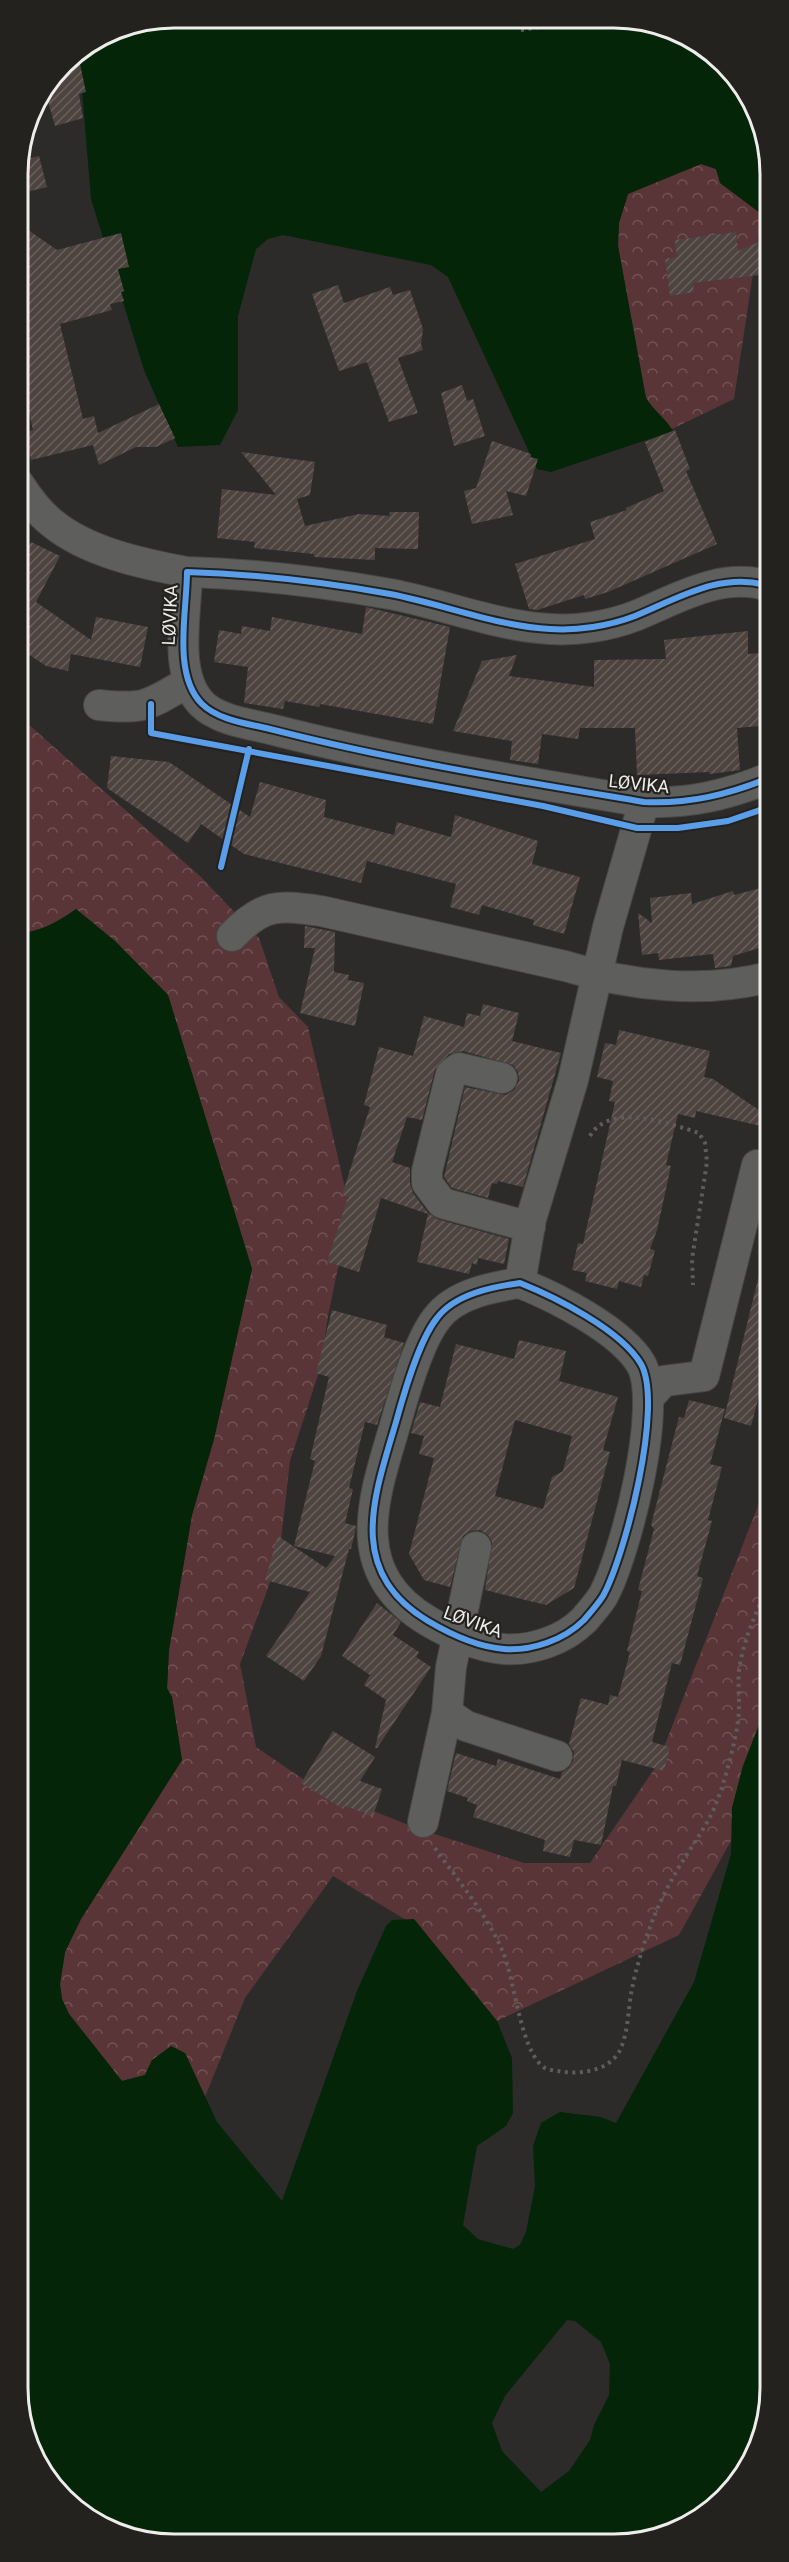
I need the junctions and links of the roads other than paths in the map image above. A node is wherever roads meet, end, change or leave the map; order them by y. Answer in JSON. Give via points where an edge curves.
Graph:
{"nodes":[{"id":1,"x":29,"y":500,"type":"edge"},
{"id":2,"x":187,"y":572,"type":"junction"},
{"id":3,"x":760,"y":584,"type":"edge"},
{"id":4,"x":188,"y":682,"type":"junction"},
{"id":5,"x":99,"y":705,"type":"dead end"},
{"id":6,"x":760,"y":781,"type":"edge"},
{"id":7,"x":644,"y":802,"type":"junction"},
{"id":8,"x":232,"y":936,"type":"dead end"},
{"id":9,"x":597,"y":976,"type":"junction"},
{"id":10,"x":760,"y":979,"type":"edge"},
{"id":11,"x":501,"y":1078,"type":"dead end"},
{"id":12,"x":757,"y":1165,"type":"dead end"},
{"id":13,"x":530,"y":1227,"type":"junction"},
{"id":14,"x":520,"y":1283,"type":"junction"},
{"id":15,"x":649,"y":1397,"type":"junction"},
{"id":16,"x":476,"y":1547,"type":"dead end"},
{"id":17,"x":459,"y":1636,"type":"junction"},
{"id":18,"x":447,"y":1713,"type":"junction"},
{"id":19,"x":557,"y":1756,"type":"dead end"},
{"id":20,"x":423,"y":1822,"type":"road end"}],
"edges":[{"from":1,"to":2,"type":"street","name":"LØVIKA","via":[[52,523],[74,537],[101,549]]},
{"from":2,"to":3,"type":"street","name":"LØVIKA","via":[[241,573],[391,594],[513,624],[550,629],[616,621],[712,585],[742,581]]},
{"from":2,"to":4,"type":"street","name":"LØVIKA","via":[[183,655]]},
{"from":4,"to":5,"type":"street","via":[[151,704],[130,708]]},
{"from":4,"to":7,"type":"street","name":"LØVIKA","via":[[202,704],[224,717],[419,762]]},
{"from":6,"to":7,"type":"street","name":"LØVIKA","via":[[705,800]]},
{"from":7,"to":9,"type":"street","name":"LØVIKA"},
{"from":8,"to":9,"type":"street","via":[[247,920],[267,909],[294,907]]},
{"from":9,"to":10,"type":"street","via":[[684,987]]},
{"from":9,"to":13,"type":"street","name":"LØVIKA","via":[[573,1080]]},
{"from":11,"to":13,"type":"street","via":[[459,1068],[451,1074],[427,1183],[442,1203]]},
{"from":12,"to":15,"type":"street","via":[[704,1376],[664,1381]]},
{"from":13,"to":14,"type":"street","name":"LØVIKA"},
{"from":14,"to":15,"type":"street","name":"LØVIKA","via":[[553,1296],[626,1347],[642,1365]]},
{"from":14,"to":17,"type":"street","name":"LØVIKA","via":[[452,1303],[436,1318],[401,1404],[371,1518],[372,1543],[380,1571],[392,1591],[412,1611]]},
{"from":15,"to":17,"type":"street","name":"LØVIKA","via":[[645,1448],[623,1539],[614,1571],[596,1606],[558,1639],[535,1646],[504,1649]]},
{"from":16,"to":17,"type":"street","name":"LØVIKA"},
{"from":17,"to":18,"type":"street","name":"LØVIKA"},
{"from":18,"to":19,"type":"street","via":[[466,1726]]},
{"from":18,"to":20,"type":"street","name":"LØVIKA"}]}
